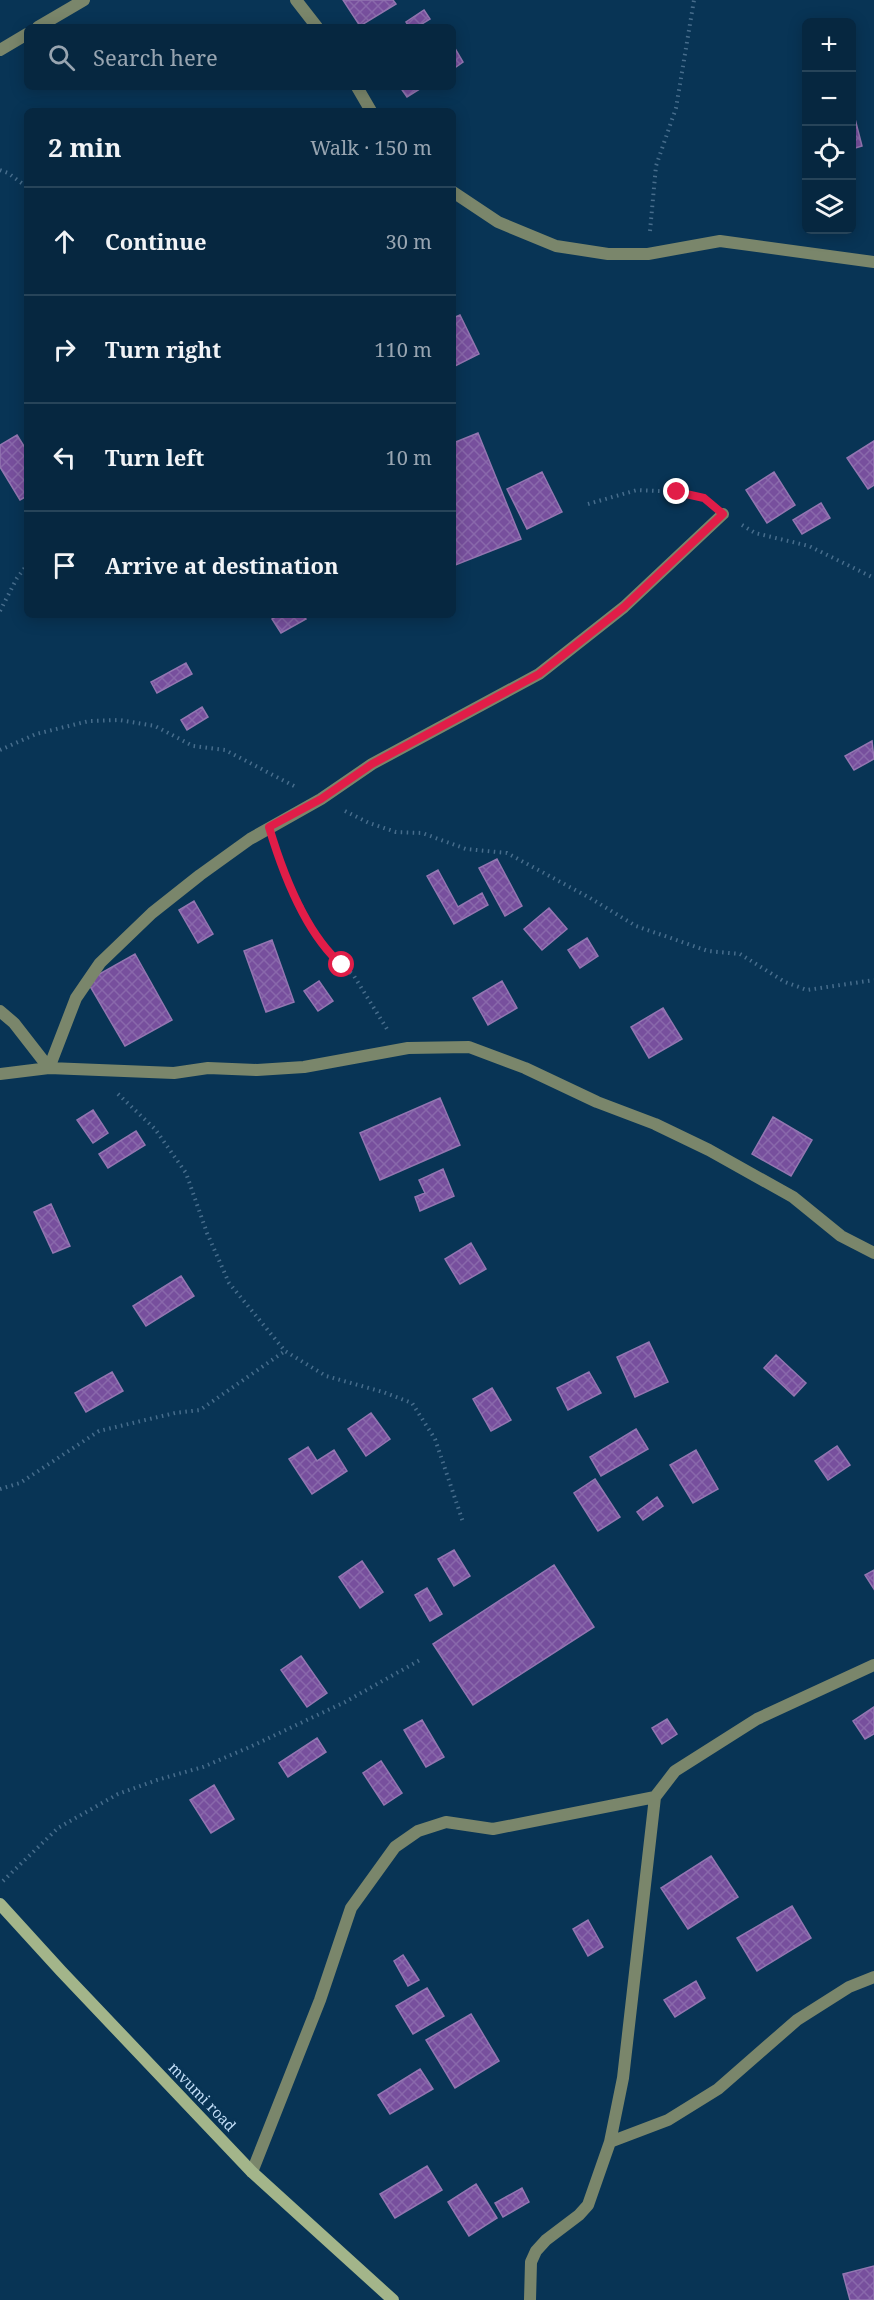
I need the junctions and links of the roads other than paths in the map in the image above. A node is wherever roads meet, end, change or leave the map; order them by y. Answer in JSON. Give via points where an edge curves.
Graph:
{"nodes":[{"id":1,"x":84,"y":0,"type":"edge"},
{"id":2,"x":296,"y":0,"type":"edge"},
{"id":3,"x":43,"y":24,"type":"edge"},
{"id":4,"x":315,"y":24,"type":"edge"},
{"id":5,"x":24,"y":36,"type":"edge"},
{"id":6,"x":0,"y":50,"type":"edge"},
{"id":7,"x":359,"y":90,"type":"edge"},
{"id":8,"x":369,"y":108,"type":"edge"},
{"id":9,"x":456,"y":194,"type":"edge"},
{"id":10,"x":874,"y":262,"type":"edge"},
{"id":11,"x":723,"y":514,"type":"road end"},
{"id":12,"x":0,"y":1011,"type":"edge"},
{"id":13,"x":49,"y":1068,"type":"junction"},
{"id":14,"x":0,"y":1074,"type":"edge"},
{"id":15,"x":874,"y":1253,"type":"edge"},
{"id":16,"x":874,"y":1665,"type":"edge"},
{"id":17,"x":655,"y":1797,"type":"junction"},
{"id":18,"x":0,"y":1904,"type":"edge"},
{"id":19,"x":874,"y":1977,"type":"edge"},
{"id":20,"x":610,"y":2142,"type":"junction"},
{"id":21,"x":252,"y":2172,"type":"junction"},
{"id":22,"x":393,"y":2300,"type":"edge"},
{"id":23,"x":530,"y":2300,"type":"edge"}],
"edges":[{"from":1,"to":3,"type":"street"},
{"from":2,"to":4,"type":"street"},
{"from":5,"to":6,"type":"street"},
{"from":7,"to":8,"type":"street"},
{"from":9,"to":10,"type":"street","via":[[498,222],[556,246],[608,254],[648,254],[720,241]]},
{"from":11,"to":13,"type":"street","via":[[624,607],[539,674],[372,764],[321,799],[269,827],[152,913],[100,963],[76,998]]},
{"from":12,"to":13,"type":"street"},
{"from":13,"to":14,"type":"street"},
{"from":13,"to":15,"type":"street","via":[[174,1073],[208,1068],[257,1070],[304,1067],[408,1048],[469,1047],[709,1150],[793,1197],[841,1236]]},
{"from":16,"to":17,"type":"street","via":[[757,1719],[675,1771]]},
{"from":17,"to":20,"type":"street","via":[[623,2078]]},
{"from":17,"to":21,"type":"street","via":[[493,1829],[446,1822],[418,1831],[395,1847],[351,1908],[320,2000]]},
{"from":18,"to":21,"type":"street","name":"mvumi road"},
{"from":19,"to":20,"type":"street","via":[[849,1987],[797,2020],[718,2089],[668,2120]]},
{"from":20,"to":23,"type":"street","via":[[588,2205],[536,2251],[531,2262]]},
{"from":21,"to":22,"type":"street","name":"mvumi road"}]}
